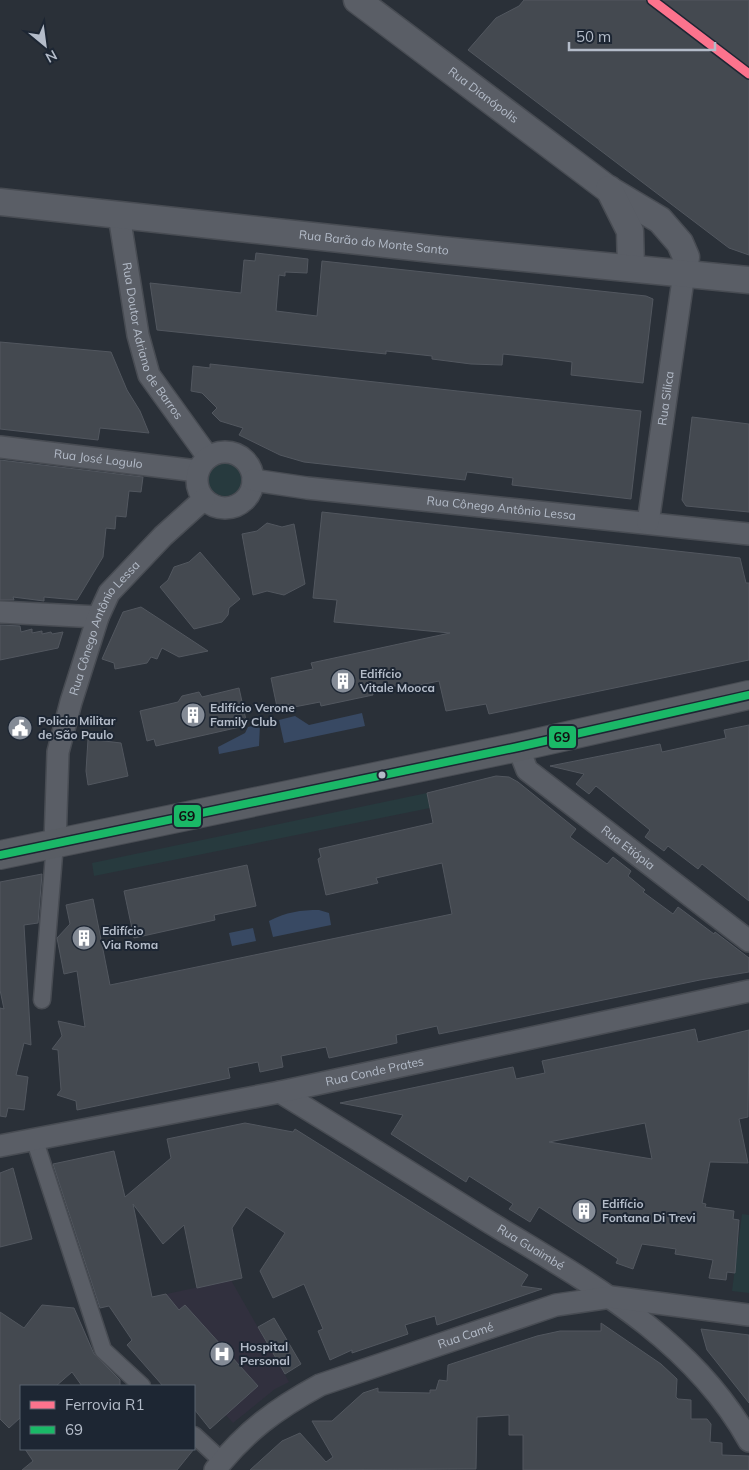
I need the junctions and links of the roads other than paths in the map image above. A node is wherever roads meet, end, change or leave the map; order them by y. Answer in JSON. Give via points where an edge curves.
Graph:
{"nodes":[{"id":1,"x":357,"y":0,"type":"edge"},
{"id":2,"x":608,"y":189,"type":"junction"},
{"id":3,"x":0,"y":202,"type":"edge"},
{"id":4,"x":119,"y":215,"type":"junction"},
{"id":5,"x":631,"y":268,"type":"junction"},
{"id":6,"x":684,"y":273,"type":"junction"},
{"id":7,"x":749,"y":280,"type":"edge"},
{"id":8,"x":0,"y":447,"type":"edge"},
{"id":9,"x":202,"y":464,"type":"junction"},
{"id":10,"x":253,"y":480,"type":"junction"},
{"id":11,"x":204,"y":499,"type":"junction"},
{"id":12,"x":648,"y":523,"type":"junction"},
{"id":13,"x":749,"y":534,"type":"edge"},
{"id":14,"x":0,"y":612,"type":"edge"},
{"id":15,"x":98,"y":617,"type":"junction"},
{"id":16,"x":749,"y":695,"type":"edge"},
{"id":17,"x":518,"y":747,"type":"junction"},
{"id":18,"x":56,"y":844,"type":"junction"},
{"id":19,"x":0,"y":855,"type":"edge"},
{"id":20,"x":749,"y":940,"type":"edge"},
{"id":21,"x":749,"y":991,"type":"edge"},
{"id":22,"x":42,"y":1000,"type":"dead end"},
{"id":23,"x":280,"y":1092,"type":"junction"},
{"id":24,"x":35,"y":1141,"type":"junction"},
{"id":25,"x":0,"y":1146,"type":"edge"},
{"id":26,"x":611,"y":1297,"type":"junction"},
{"id":27,"x":749,"y":1315,"type":"edge"},
{"id":28,"x":141,"y":1385,"type":"edge"},
{"id":29,"x":195,"y":1436,"type":"edge"},
{"id":30,"x":749,"y":1441,"type":"edge"},
{"id":31,"x":219,"y":1466,"type":"edge"}],
"edges":[{"from":1,"to":2,"type":"street","name":"Rua Dianópolis"},
{"from":2,"to":5,"type":"street","name":"Rua Dianópolis","via":[[630,231]]},
{"from":2,"to":6,"type":"street","name":"Rua Dianópolis","via":[[660,220],[676,238],[686,257]]},
{"from":3,"to":4,"type":"street","name":"Rua Barão do Monte Santo"},
{"from":4,"to":5,"type":"street","name":"Rua Barão do Monte Santo"},
{"from":4,"to":9,"type":"street","name":"Rua Doutor Adriano de Barros","via":[[138,335],[149,375]]},
{"from":5,"to":6,"type":"street","name":"Rua Barão do Monte Santo"},
{"from":6,"to":7,"type":"street","name":"Rua Barão do Monte Santo"},
{"from":6,"to":12,"type":"street","name":"Rua Silica"},
{"from":8,"to":9,"type":"street","name":"Rua José Logulo"},
{"from":9,"to":10,"type":"street","via":[[221,451],[239,455],[247,461]]},
{"from":9,"to":11,"type":"street","via":[[196,484]]},
{"from":10,"to":11,"type":"street","via":[[247,498],[234,507],[217,507]]},
{"from":10,"to":12,"type":"street","name":"Rua Cônego Antônio Lessa"},
{"from":11,"to":15,"type":"street","name":"Rua Cônego Antônio Lessa","via":[[163,536],[109,593]]},
{"from":12,"to":13,"type":"street","name":"Rua Cônego Antônio Lessa"},
{"from":14,"to":15,"type":"street"},
{"from":15,"to":18,"type":"street","name":"Rua Cônego Antônio Lessa","via":[[58,752]]},
{"from":16,"to":17,"type":"main road"},
{"from":17,"to":18,"type":"main road"},
{"from":17,"to":20,"type":"street","name":"Rua Etiópia","via":[[527,770]]},
{"from":18,"to":19,"type":"main road"},
{"from":18,"to":22,"type":"street"},
{"from":21,"to":23,"type":"street","name":"Rua Conde Prates"},
{"from":23,"to":24,"type":"street","name":"Rua Conde Prates"},
{"from":23,"to":26,"type":"street","name":"Rua Guaimbé"},
{"from":24,"to":25,"type":"street","name":"Rua Conde Prates"},
{"from":24,"to":28,"type":"street","via":[[102,1350]]},
{"from":26,"to":27,"type":"street","name":"Rua Camé"},
{"from":26,"to":30,"type":"street","name":"Rua Guaimbé","via":[[668,1341],[692,1365]]},
{"from":26,"to":31,"type":"street","name":"Rua Camé","via":[[556,1306],[320,1386],[284,1405],[254,1427]]},
{"from":29,"to":31,"type":"street"}]}
